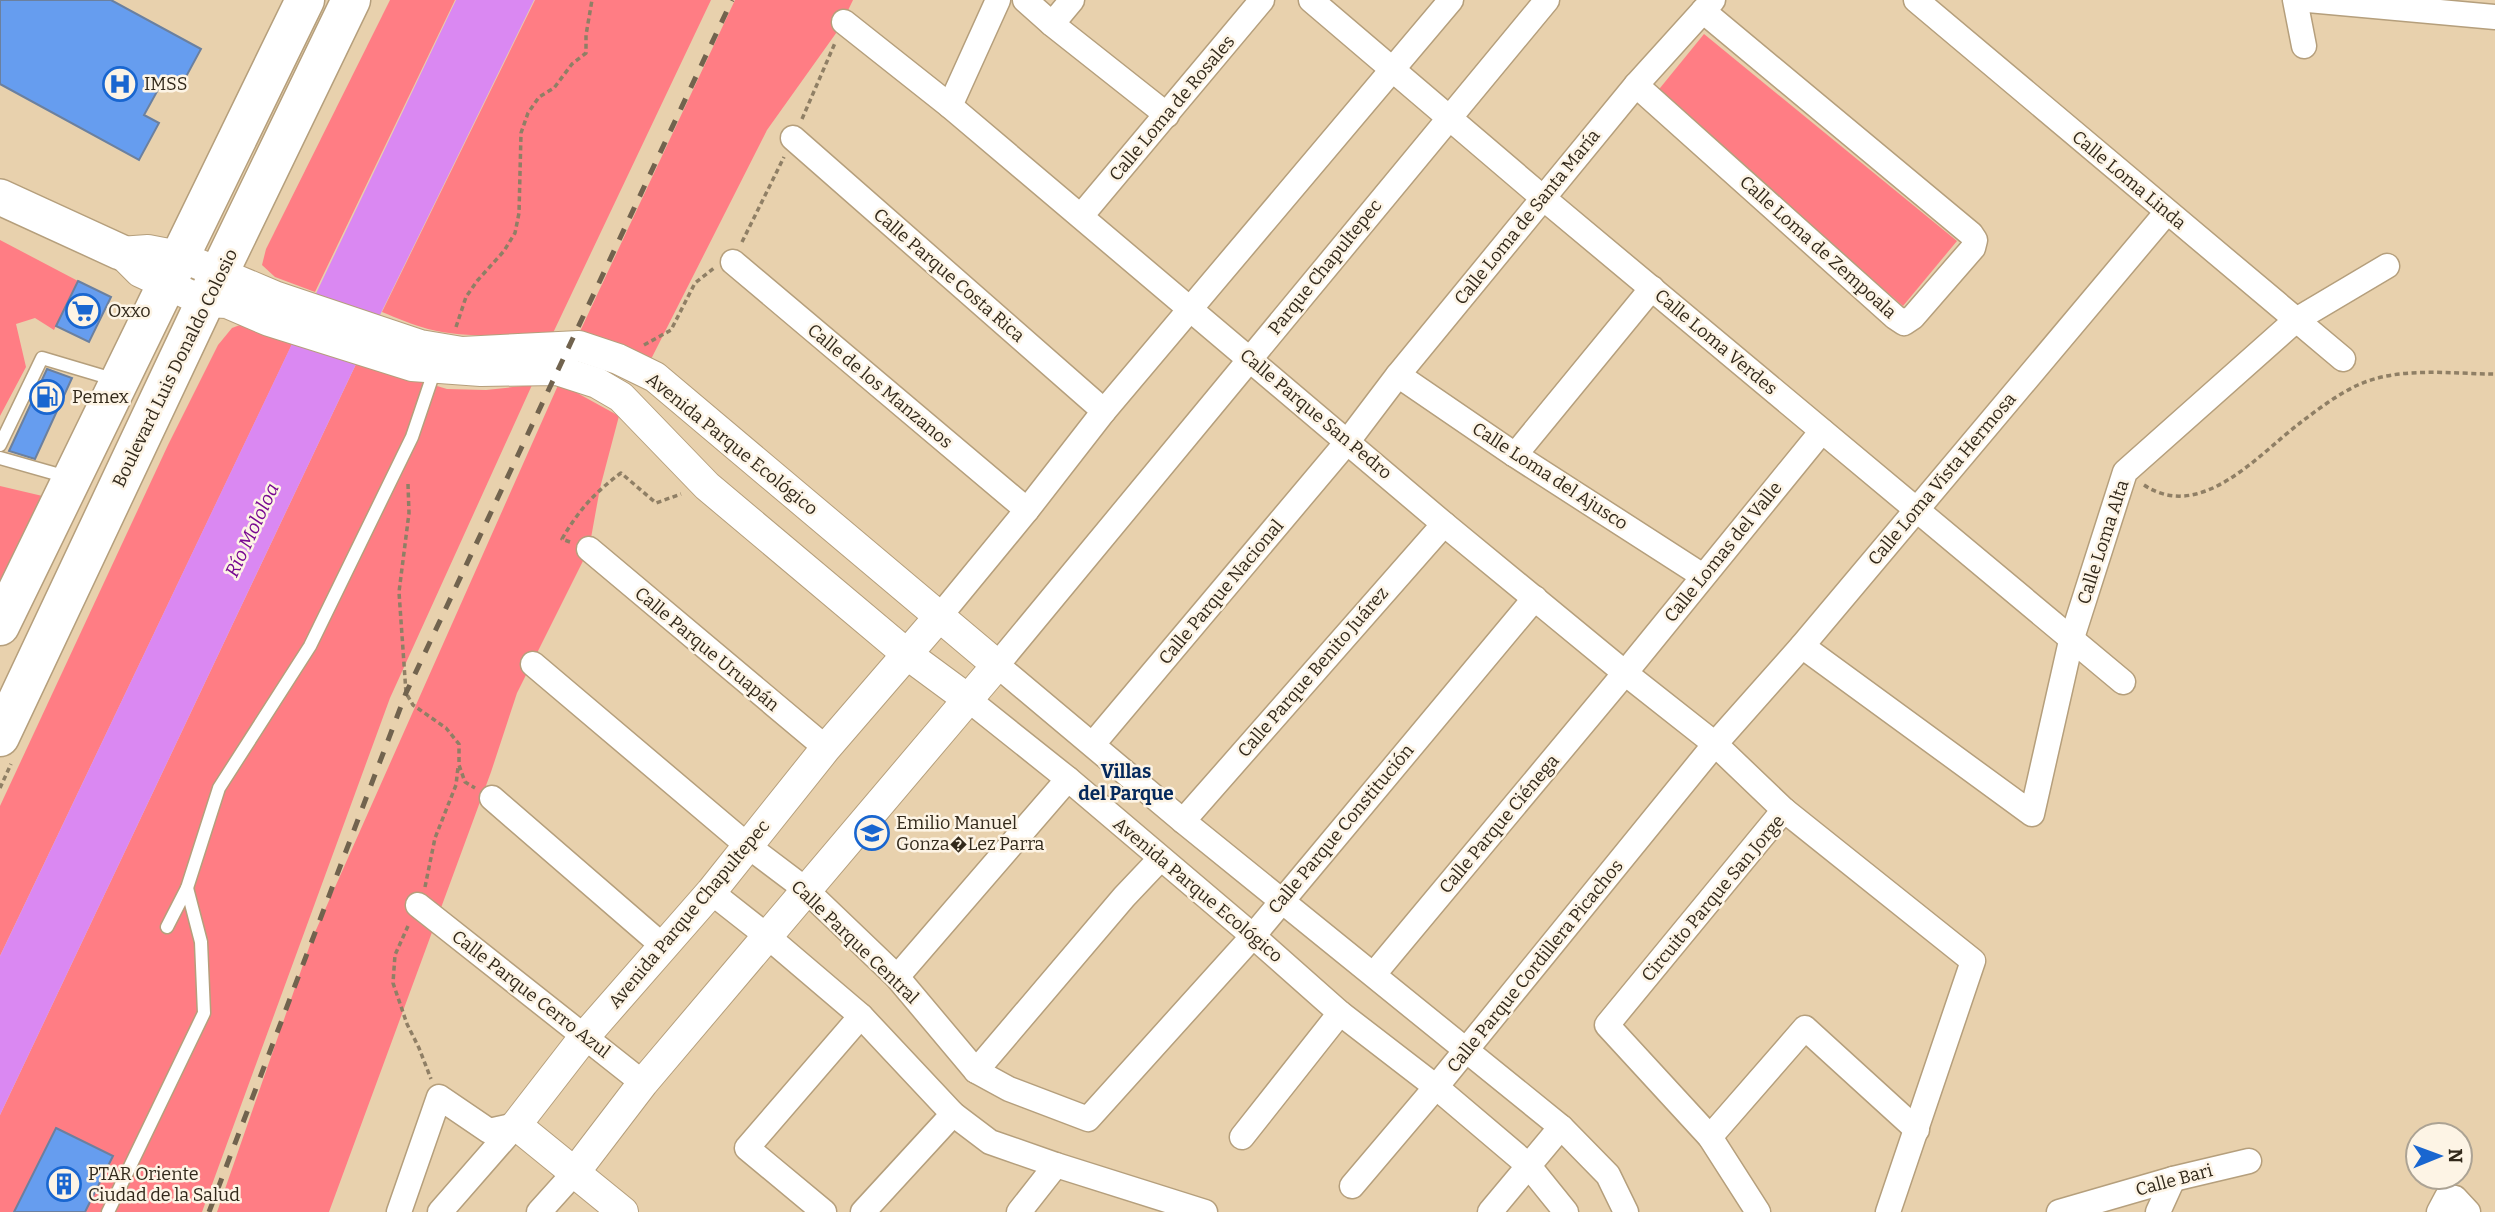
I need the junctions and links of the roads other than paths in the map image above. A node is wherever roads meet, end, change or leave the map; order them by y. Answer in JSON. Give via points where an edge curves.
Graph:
{"nodes":[{"id":1,"x":304,"y":0,"type":"edge"},
{"id":2,"x":351,"y":0,"type":"edge"},
{"id":3,"x":998,"y":0,"type":"edge"},
{"id":4,"x":1026,"y":0,"type":"edge"},
{"id":5,"x":1072,"y":0,"type":"edge"},
{"id":6,"x":1262,"y":0,"type":"edge"},
{"id":7,"x":1311,"y":0,"type":"edge"},
{"id":8,"x":1451,"y":0,"type":"edge"},
{"id":9,"x":1547,"y":0,"type":"edge"},
{"id":10,"x":1916,"y":0,"type":"edge"},
{"id":11,"x":2295,"y":0,"type":"edge"},
{"id":12,"x":2308,"y":0,"type":"edge"},
{"id":13,"x":1708,"y":6,"type":"edge"},
{"id":14,"x":2434,"y":6,"type":"edge"},
{"id":15,"x":2495,"y":17,"type":"edge"},
{"id":16,"x":844,"y":22,"type":"road end"},
{"id":17,"x":1052,"y":24,"type":"junction"},
{"id":18,"x":2304,"y":46,"type":"dead end"},
{"id":19,"x":1391,"y":68,"type":"junction"},
{"id":20,"x":1636,"y":85,"type":"junction"},
{"id":21,"x":950,"y":106,"type":"junction"},
{"id":22,"x":1167,"y":115,"type":"junction"},
{"id":23,"x":1448,"y":118,"type":"junction"},
{"id":24,"x":793,"y":138,"type":"road end"},
{"id":25,"x":0,"y":197,"type":"edge"},
{"id":26,"x":1542,"y":197,"type":"junction"},
{"id":27,"x":2167,"y":212,"type":"junction"},
{"id":28,"x":1081,"y":216,"type":"junction"},
{"id":29,"x":120,"y":252,"type":"joint"},
{"id":30,"x":733,"y":262,"type":"road end"},
{"id":31,"x":2387,"y":266,"type":"dead end"},
{"id":32,"x":172,"y":270,"type":"junction"},
{"id":33,"x":212,"y":288,"type":"junction"},
{"id":34,"x":1652,"y":288,"type":"junction"},
{"id":35,"x":1190,"y":309,"type":"junction"},
{"id":36,"x":2296,"y":320,"type":"junction"},
{"id":37,"x":428,"y":357,"type":"junction"},
{"id":38,"x":1251,"y":358,"type":"junction"},
{"id":39,"x":2343,"y":359,"type":"dead end"},
{"id":40,"x":629,"y":364,"type":"junction"},
{"id":41,"x":1398,"y":375,"type":"junction"},
{"id":42,"x":120,"y":382,"type":"junction"},
{"id":43,"x":621,"y":397,"type":"junction"},
{"id":44,"x":1104,"y":411,"type":"junction"},
{"id":45,"x":1822,"y":431,"type":"junction"},
{"id":46,"x":1348,"y":441,"type":"junction"},
{"id":47,"x":0,"y":445,"type":"edge"},
{"id":48,"x":1515,"y":455,"type":"junction"},
{"id":49,"x":0,"y":458,"type":"edge"},
{"id":50,"x":70,"y":478,"type":"junction"},
{"id":51,"x":1027,"y":510,"type":"junction"},
{"id":52,"x":1916,"y":510,"type":"junction"},
{"id":53,"x":1444,"y":524,"type":"junction"},
{"id":54,"x":589,"y":549,"type":"road end"},
{"id":55,"x":1703,"y":576,"type":"junction"},
{"id":56,"x":1535,"y":598,"type":"junction"},
{"id":57,"x":939,"y":617,"type":"junction"},
{"id":58,"x":0,"y":626,"type":"edge"},
{"id":59,"x":2071,"y":641,"type":"junction"},
{"id":60,"x":1802,"y":646,"type":"junction"},
{"id":61,"x":908,"y":655,"type":"junction"},
{"id":62,"x":533,"y":664,"type":"dead end"},
{"id":63,"x":997,"y":665,"type":"junction"},
{"id":64,"x":1625,"y":673,"type":"junction"},
{"id":65,"x":2123,"y":682,"type":"dead end"},
{"id":66,"x":969,"y":700,"type":"junction"},
{"id":67,"x":0,"y":737,"type":"edge"},
{"id":68,"x":1093,"y":744,"type":"junction"},
{"id":69,"x":1715,"y":744,"type":"junction"},
{"id":70,"x":826,"y":748,"type":"junction"},
{"id":71,"x":1068,"y":779,"type":"junction"},
{"id":72,"x":492,"y":798,"type":"road end"},
{"id":73,"x":1784,"y":810,"type":"junction"},
{"id":74,"x":1183,"y":821,"type":"junction"},
{"id":75,"x":748,"y":846,"type":"junction"},
{"id":76,"x":1160,"y":859,"type":"junction"},
{"id":77,"x":187,"y":888,"type":"junction"},
{"id":78,"x":805,"y":889,"type":"junction"},
{"id":79,"x":711,"y":892,"type":"junction"},
{"id":80,"x":1280,"y":901,"type":"junction"},
{"id":81,"x":418,"y":905,"type":"dead end"},
{"id":82,"x":167,"y":928,"type":"dead end"},
{"id":83,"x":767,"y":936,"type":"junction"},
{"id":84,"x":1253,"y":936,"type":"junction"},
{"id":85,"x":663,"y":946,"type":"junction"},
{"id":86,"x":1374,"y":974,"type":"junction"},
{"id":87,"x":897,"y":977,"type":"junction"},
{"id":88,"x":1340,"y":1013,"type":"junction"},
{"id":89,"x":861,"y":1016,"type":"junction"},
{"id":90,"x":585,"y":1037,"type":"junction"},
{"id":91,"x":1467,"y":1050,"type":"junction"},
{"id":92,"x":975,"y":1071,"type":"junction"},
{"id":93,"x":643,"y":1083,"type":"junction"},
{"id":94,"x":1436,"y":1087,"type":"junction"},
{"id":95,"x":953,"y":1114,"type":"junction"},
{"id":96,"x":1088,"y":1119,"type":"joint"},
{"id":97,"x":516,"y":1125,"type":"junction"},
{"id":98,"x":1561,"y":1127,"type":"junction"},
{"id":99,"x":1917,"y":1130,"type":"junction"},
{"id":100,"x":1710,"y":1137,"type":"junction"},
{"id":101,"x":1242,"y":1138,"type":"dead end"},
{"id":102,"x":2249,"y":1161,"type":"dead end"},
{"id":103,"x":1528,"y":1165,"type":"junction"},
{"id":104,"x":1056,"y":1166,"type":"junction"},
{"id":105,"x":575,"y":1172,"type":"junction"},
{"id":106,"x":2173,"y":1179,"type":"junction"},
{"id":107,"x":1352,"y":1186,"type":"dead end"},
{"id":108,"x":1188,"y":1209,"type":"edge"},
{"id":109,"x":108,"y":1212,"type":"edge"},
{"id":110,"x":399,"y":1212,"type":"edge"},
{"id":111,"x":440,"y":1212,"type":"edge"},
{"id":112,"x":539,"y":1212,"type":"edge"},
{"id":113,"x":623,"y":1212,"type":"edge"},
{"id":114,"x":824,"y":1212,"type":"edge"},
{"id":115,"x":863,"y":1212,"type":"edge"},
{"id":116,"x":1019,"y":1212,"type":"edge"},
{"id":117,"x":1490,"y":1212,"type":"edge"},
{"id":118,"x":1566,"y":1212,"type":"edge"},
{"id":119,"x":1626,"y":1212,"type":"edge"},
{"id":120,"x":1758,"y":1212,"type":"edge"},
{"id":121,"x":1888,"y":1212,"type":"edge"},
{"id":122,"x":2059,"y":1212,"type":"edge"},
{"id":123,"x":2158,"y":1212,"type":"edge"},
{"id":124,"x":2439,"y":1212,"type":"edge"},
{"id":125,"x":2468,"y":1212,"type":"edge"}],
"edges":[{"from":1,"to":32,"type":"main road"},
{"from":2,"to":33,"type":"main road","name":"Boulevard Luis Donaldo Colosio"},
{"from":3,"to":21,"type":"street"},
{"from":4,"to":17,"type":"street"},
{"from":5,"to":17,"type":"street"},
{"from":6,"to":22,"type":"street","name":"Calle Loma de Rosales"},
{"from":7,"to":19,"type":"street","name":"Calle Loma Verdes"},
{"from":8,"to":19,"type":"street"},
{"from":9,"to":23,"type":"street","name":"Parque Chapultepec"},
{"from":10,"to":27,"type":"street","name":"Calle Loma Linda"},
{"from":11,"to":18,"type":"street"},
{"from":12,"to":14,"type":"street"},
{"from":13,"to":20,"type":"street","name":"Calle Loma de Santa María"},
{"from":13,"to":20,"type":"street","name":"Calle Loma de Zempoala","via":[[1975,240],[1913,317],[1904,323],[1895,317]]},
{"from":14,"to":15,"type":"street"},
{"from":16,"to":21,"type":"street","name":"Calle Parque San Pedro"},
{"from":17,"to":22,"type":"street"},
{"from":19,"to":23,"type":"street","name":"Calle Loma Verdes"},
{"from":19,"to":35,"type":"street"},
{"from":20,"to":26,"type":"street","name":"Calle Loma de Santa María"},
{"from":21,"to":28,"type":"street","name":"Calle Parque San Pedro"},
{"from":22,"to":28,"type":"street","name":"Calle Loma de Rosales"},
{"from":23,"to":26,"type":"street","name":"Calle Loma Verdes"},
{"from":23,"to":38,"type":"street","name":"Parque Chapultepec"},
{"from":24,"to":44,"type":"street","name":"Calle Parque Costa Rica"},
{"from":25,"to":29,"type":"main road"},
{"from":26,"to":34,"type":"street","name":"Calle Loma Verdes"},
{"from":26,"to":41,"type":"street","name":"Calle Loma de Santa María"},
{"from":27,"to":36,"type":"street","name":"Calle Loma Linda"},
{"from":27,"to":52,"type":"street","name":"Calle Loma Vista Hermosa"},
{"from":28,"to":35,"type":"street","name":"Calle Parque San Pedro"},
{"from":29,"to":32,"type":"street","name":"Avenida Parque Ecológico","via":[[148,250]]},
{"from":30,"to":51,"type":"street","name":"Calle de los Manzanos"},
{"from":31,"to":36,"type":"street","name":"Calle Loma Alta"},
{"from":32,"to":33,"type":"street","name":"Avenida Parque Ecológico"},
{"from":32,"to":42,"type":"main road"},
{"from":33,"to":37,"type":"street","name":"Avenida Parque Ecológico","via":[[227,303],[273,309]]},
{"from":33,"to":67,"type":"main road","name":"Boulevard Luis Donaldo Colosio"},
{"from":34,"to":45,"type":"street","name":"Calle Loma Verdes"},
{"from":34,"to":48,"type":"street"},
{"from":35,"to":38,"type":"street","name":"Calle Parque San Pedro"},
{"from":35,"to":44,"type":"street"},
{"from":36,"to":39,"type":"street","name":"Calle Loma Linda"},
{"from":36,"to":59,"type":"street","name":"Calle Loma Alta","via":[[2125,472]]},
{"from":37,"to":40,"type":"street","name":"Avenida Parque Ecológico","via":[[579,346]]},
{"from":37,"to":43,"type":"street","name":"Avenida Parque Ecológico","via":[[481,371],[557,370],[597,383]]},
{"from":37,"to":77,"type":"lane","via":[[434,378],[412,437],[310,646],[219,788]]},
{"from":38,"to":46,"type":"street","name":"Calle Parque San Pedro"},
{"from":38,"to":63,"type":"street","name":"Parque Chapultepec"},
{"from":40,"to":43,"type":"street"},
{"from":40,"to":57,"type":"street","name":"Avenida Parque Ecológico","via":[[665,386]]},
{"from":41,"to":46,"type":"street","name":"Calle Loma de Santa María"},
{"from":41,"to":48,"type":"street","name":"Calle Loma del Ajusco"},
{"from":42,"to":47,"type":"lane","via":[[42,358]]},
{"from":42,"to":50,"type":"main road"},
{"from":43,"to":61,"type":"street","name":"Avenida Parque Ecológico","via":[[707,486]]},
{"from":44,"to":51,"type":"street"},
{"from":45,"to":52,"type":"street","name":"Calle Loma Verdes"},
{"from":45,"to":55,"type":"street","name":"Calle Lomas del Valle"},
{"from":46,"to":53,"type":"street","name":"Calle Parque San Pedro"},
{"from":46,"to":68,"type":"street","name":"Calle Parque Nacional"},
{"from":48,"to":55,"type":"street","name":"Calle Loma del Ajusco"},
{"from":49,"to":50,"type":"lane"},
{"from":50,"to":58,"type":"main road"},
{"from":51,"to":57,"type":"street"},
{"from":52,"to":59,"type":"street","name":"Calle Loma Verdes"},
{"from":52,"to":60,"type":"street","name":"Calle Loma Vista Hermosa"},
{"from":53,"to":56,"type":"street","name":"Calle Parque San Pedro"},
{"from":53,"to":74,"type":"street","name":"Calle Parque Benito Juárez"},
{"from":54,"to":70,"type":"street","name":"Calle Parque Uruapán"},
{"from":55,"to":64,"type":"street","name":"Calle Lomas del Valle"},
{"from":56,"to":64,"type":"street","name":"Calle Parque San Pedro"},
{"from":56,"to":80,"type":"street","name":"Calle Parque Constitución"},
{"from":57,"to":61,"type":"street","name":"Avenida Parque Chapultepec"},
{"from":57,"to":63,"type":"street","name":"Avenida Parque Ecológico"},
{"from":59,"to":60,"type":"street","name":"Calle Loma Alta","via":[[2032,814]]},
{"from":59,"to":65,"type":"street","name":"Calle Loma Verdes"},
{"from":60,"to":69,"type":"street","name":"Calle Loma Vista Hermosa"},
{"from":61,"to":66,"type":"street","name":"Avenida Parque Ecológico"},
{"from":61,"to":70,"type":"street","name":"Avenida Parque Chapultepec"},
{"from":62,"to":75,"type":"street","name":"Calle Parque Central"},
{"from":63,"to":66,"type":"street"},
{"from":63,"to":68,"type":"street","name":"Avenida Parque Ecológico"},
{"from":64,"to":69,"type":"street","name":"Calle Parque San Pedro"},
{"from":64,"to":86,"type":"street","name":"Calle Parque Ciénega"},
{"from":66,"to":71,"type":"street","name":"Avenida Parque Ecológico"},
{"from":66,"to":78,"type":"street"},
{"from":68,"to":74,"type":"street","name":"Avenida Parque Ecológico"},
{"from":69,"to":73,"type":"street","name":"Calle Parque San Pedro"},
{"from":69,"to":91,"type":"street","name":"Calle Parque Cordillera Picachos"},
{"from":70,"to":75,"type":"street","name":"Avenida Parque Chapultepec"},
{"from":71,"to":76,"type":"street","name":"Avenida Parque Ecológico"},
{"from":71,"to":87,"type":"street"},
{"from":72,"to":85,"type":"street"},
{"from":73,"to":99,"type":"street","name":"Circuito Parque San Jorge","via":[[1973,961]]},
{"from":73,"to":100,"type":"street","name":"Circuito Parque San Jorge","via":[[1607,1024]]},
{"from":74,"to":80,"type":"street","name":"Avenida Parque Ecológico"},
{"from":75,"to":78,"type":"street","name":"Calle Parque Central"},
{"from":75,"to":79,"type":"street","name":"Avenida Parque Chapultepec"},
{"from":76,"to":84,"type":"street","name":"Avenida Parque Ecológico"},
{"from":76,"to":92,"type":"street"},
{"from":77,"to":82,"type":"lane"},
{"from":77,"to":109,"type":"lane","via":[[201,942],[204,1013]]},
{"from":78,"to":83,"type":"street"},
{"from":78,"to":87,"type":"street","name":"Calle Parque Central"},
{"from":79,"to":83,"type":"street"},
{"from":79,"to":85,"type":"street","name":"Avenida Parque Chapultepec"},
{"from":80,"to":84,"type":"street","name":"Calle Parque Constitución"},
{"from":80,"to":86,"type":"street","name":"Avenida Parque Ecológico"},
{"from":81,"to":90,"type":"street","name":"Calle Parque Cerro Azul"},
{"from":83,"to":89,"type":"street"},
{"from":83,"to":93,"type":"street"},
{"from":84,"to":88,"type":"street","name":"Avenida Parque Ecológico"},
{"from":84,"to":96,"type":"street","name":"Calle Parque Constitución"},
{"from":85,"to":90,"type":"street","name":"Avenida Parque Chapultepec"},
{"from":86,"to":91,"type":"street","name":"Avenida Parque Ecológico"},
{"from":87,"to":92,"type":"street","name":"Calle Parque Central"},
{"from":88,"to":94,"type":"street","name":"Avenida Parque Ecológico"},
{"from":88,"to":101,"type":"street"},
{"from":89,"to":95,"type":"street"},
{"from":89,"to":114,"type":"street","via":[[747,1148]]},
{"from":90,"to":93,"type":"street","name":"Calle Parque Cerro Azul"},
{"from":90,"to":97,"type":"street","name":"Avenida Parque Chapultepec"},
{"from":91,"to":94,"type":"street","name":"Calle Parque Cordillera Picachos"},
{"from":91,"to":98,"type":"street","name":"Avenida Parque Ecológico"},
{"from":92,"to":96,"type":"street","name":"Calle Parque Central"},
{"from":93,"to":105,"type":"street"},
{"from":94,"to":103,"type":"street","name":"Avenida Parque Ecológico"},
{"from":94,"to":107,"type":"street","name":"Calle Parque Cordillera Picachos"},
{"from":95,"to":104,"type":"street","via":[[990,1142]]},
{"from":95,"to":115,"type":"street"},
{"from":97,"to":105,"type":"street"},
{"from":97,"to":110,"type":"street","via":[[489,1131],[439,1097]]},
{"from":97,"to":111,"type":"street","name":"Avenida Parque Chapultepec"},
{"from":98,"to":103,"type":"street"},
{"from":98,"to":119,"type":"street","name":"Avenida Parque Ecológico","via":[[1608,1175]]},
{"from":99,"to":100,"type":"street","via":[[1805,1028]]},
{"from":99,"to":121,"type":"street","name":"Circuito Parque San Jorge"},
{"from":100,"to":120,"type":"street","name":"Circuito Parque San Jorge"},
{"from":102,"to":106,"type":"street","name":"Calle Bari"},
{"from":103,"to":117,"type":"street"},
{"from":103,"to":118,"type":"street","name":"Avenida Parque Ecológico"},
{"from":104,"to":108,"type":"street"},
{"from":104,"to":116,"type":"street"},
{"from":105,"to":112,"type":"street"},
{"from":105,"to":113,"type":"street"},
{"from":106,"to":122,"type":"street","name":"Calle Bari"},
{"from":106,"to":123,"type":"street"},
{"from":124,"to":125,"type":"street","via":[[2447,1196]]}]}
